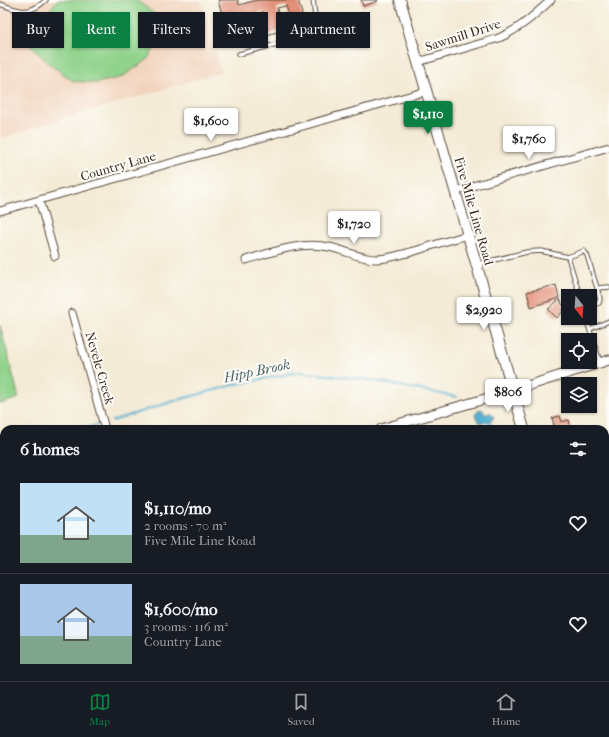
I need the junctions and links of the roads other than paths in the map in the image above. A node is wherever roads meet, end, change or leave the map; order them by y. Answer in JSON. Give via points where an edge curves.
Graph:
{"nodes":[{"id":1,"x":313,"y":0,"type":"edge"},
{"id":2,"x":400,"y":0,"type":"edge"},
{"id":3,"x":551,"y":0,"type":"edge"},
{"id":4,"x":45,"y":1,"type":"edge"},
{"id":5,"x":0,"y":4,"type":"edge"},
{"id":6,"x":239,"y":54,"type":"dead end"},
{"id":7,"x":418,"y":62,"type":"junction"},
{"id":8,"x":427,"y":91,"type":"junction"},
{"id":9,"x":609,"y":147,"type":"edge"},
{"id":10,"x":455,"y":191,"type":"junction"},
{"id":11,"x":39,"y":200,"type":"junction"},
{"id":12,"x":0,"y":211,"type":"edge"},
{"id":13,"x":468,"y":235,"type":"junction"},
{"id":14,"x":54,"y":256,"type":"dead end"},
{"id":15,"x":568,"y":257,"type":"junction"},
{"id":16,"x":246,"y":260,"type":"dead end"},
{"id":17,"x":476,"y":265,"type":"junction"},
{"id":18,"x":609,"y":287,"type":"edge"},
{"id":19,"x":597,"y":288,"type":"junction"},
{"id":20,"x":578,"y":289,"type":"edge"},
{"id":21,"x":597,"y":304,"type":"edge"},
{"id":22,"x":72,"y":313,"type":"dead end"},
{"id":23,"x":609,"y":321,"type":"edge"},
{"id":24,"x":589,"y":325,"type":"edge"},
{"id":25,"x":590,"y":329,"type":"junction"},
{"id":26,"x":605,"y":361,"type":"edge"},
{"id":27,"x":513,"y":391,"type":"junction"},
{"id":28,"x":105,"y":425,"type":"edge"},
{"id":29,"x":395,"y":425,"type":"edge"},
{"id":30,"x":523,"y":425,"type":"edge"}],
"edges":[{"from":1,"to":6,"type":"lane","via":[[316,24],[308,36]]},
{"from":2,"to":7,"type":"main road","name":"Five Mile Line Road"},
{"from":3,"to":7,"type":"street","name":"Sawmill Drive","via":[[521,26],[499,38]]},
{"from":4,"to":5,"type":"lane","via":[[35,9],[26,11]]},
{"from":7,"to":8,"type":"main road","name":"Five Mile Line Road"},
{"from":8,"to":10,"type":"main road","name":"Five Mile Line Road"},
{"from":8,"to":11,"type":"street","name":"Country Lane"},
{"from":9,"to":10,"type":"street"},
{"from":10,"to":13,"type":"main road","name":"Five Mile Line Road"},
{"from":11,"to":12,"type":"street","name":"Country Lane"},
{"from":11,"to":14,"type":"street"},
{"from":13,"to":16,"type":"street","via":[[386,258],[367,258],[328,247],[299,246]]},
{"from":13,"to":17,"type":"main road","name":"Five Mile Line Road"},
{"from":15,"to":17,"type":"lane","via":[[541,251],[527,252]]},
{"from":15,"to":19,"type":"lane","via":[[584,251]]},
{"from":15,"to":20,"type":"lane"},
{"from":17,"to":27,"type":"main road","name":"Five Mile Line Road"},
{"from":18,"to":19,"type":"lane"},
{"from":19,"to":21,"type":"lane","via":[[600,299]]},
{"from":22,"to":28,"type":"street","name":"Nevele Creek"},
{"from":23,"to":25,"type":"lane"},
{"from":24,"to":25,"type":"lane"},
{"from":25,"to":26,"type":"lane"},
{"from":26,"to":27,"type":"street"},
{"from":27,"to":29,"type":"street"},
{"from":27,"to":30,"type":"main road","name":"Five Mile Line Road"}]}
